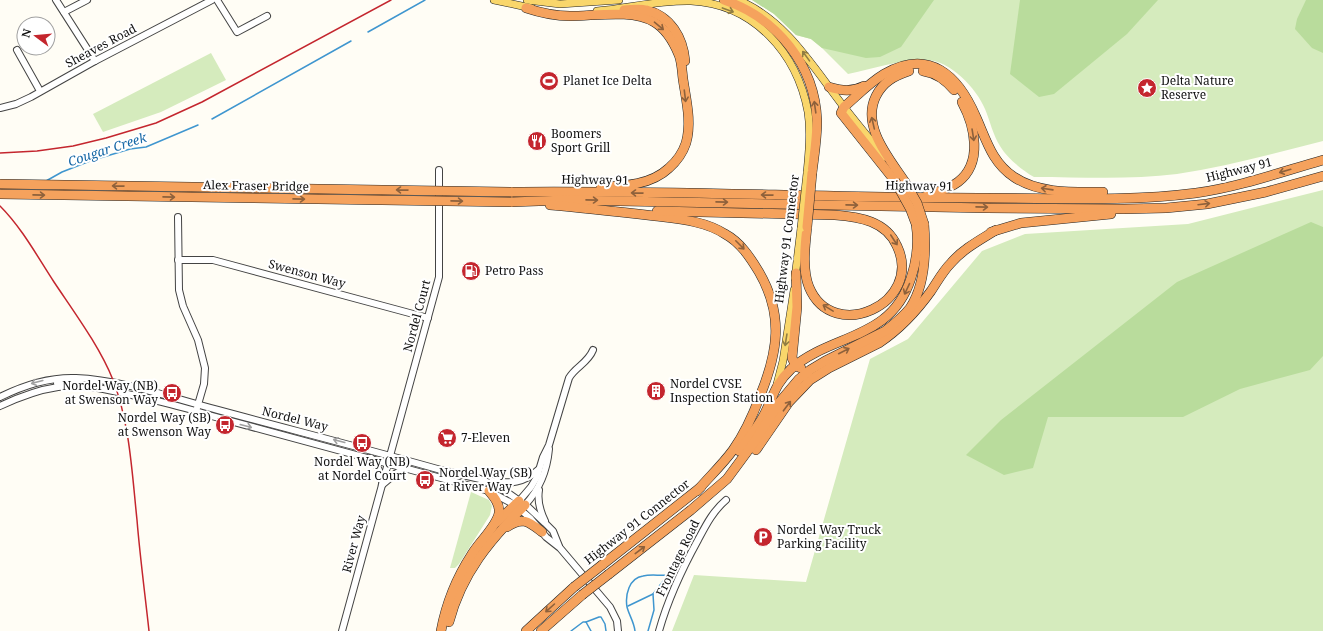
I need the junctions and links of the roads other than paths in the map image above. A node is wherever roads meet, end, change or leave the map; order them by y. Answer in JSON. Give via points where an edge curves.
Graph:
{"nodes":[{"id":1,"x":56,"y":0,"type":"edge"},
{"id":2,"x":87,"y":0,"type":"edge"},
{"id":3,"x":212,"y":0,"type":"edge"},
{"id":4,"x":217,"y":0,"type":"edge"},
{"id":5,"x":494,"y":0,"type":"edge"},
{"id":6,"x":619,"y":0,"type":"edge"},
{"id":7,"x":724,"y":0,"type":"edge"},
{"id":8,"x":738,"y":0,"type":"edge"},
{"id":9,"x":527,"y":4,"type":"edge"},
{"id":10,"x":607,"y":10,"type":"junction"},
{"id":11,"x":64,"y":12,"type":"junction"},
{"id":12,"x":267,"y":16,"type":"dead end"},
{"id":13,"x":20,"y":56,"type":"edge"},
{"id":14,"x":96,"y":61,"type":"junction"},
{"id":15,"x":683,"y":76,"type":"junction"},
{"id":16,"x":873,"y":82,"type":"junction"},
{"id":17,"x":830,"y":87,"type":"junction"},
{"id":18,"x":40,"y":91,"type":"junction"},
{"id":19,"x":844,"y":107,"type":"junction"},
{"id":20,"x":0,"y":108,"type":"edge"},
{"id":21,"x":1323,"y":160,"type":"edge"},
{"id":22,"x":439,"y":170,"type":"dead end"},
{"id":23,"x":809,"y":173,"type":"junction"},
{"id":24,"x":1323,"y":176,"type":"edge"},
{"id":25,"x":905,"y":182,"type":"junction"},
{"id":26,"x":0,"y":184,"type":"edge"},
{"id":27,"x":511,"y":192,"type":"joint"},
{"id":28,"x":523,"y":192,"type":"junction"},
{"id":29,"x":1198,"y":193,"type":"junction"},
{"id":30,"x":0,"y":194,"type":"edge"},
{"id":31,"x":918,"y":198,"type":"junction"},
{"id":32,"x":511,"y":202,"type":"junction"},
{"id":33,"x":1166,"y":208,"type":"junction"},
{"id":34,"x":610,"y":210,"type":"junction"},
{"id":35,"x":178,"y":217,"type":"dead end"},
{"id":36,"x":920,"y":224,"type":"junction"},
{"id":37,"x":804,"y":227,"type":"junction"},
{"id":38,"x":996,"y":230,"type":"junction"},
{"id":39,"x":178,"y":260,"type":"junction"},
{"id":40,"x":796,"y":273,"type":"junction"},
{"id":41,"x":910,"y":308,"type":"junction"},
{"id":42,"x":428,"y":318,"type":"junction"},
{"id":43,"x":593,"y":350,"type":"dead end"},
{"id":44,"x":796,"y":366,"type":"junction"},
{"id":45,"x":810,"y":370,"type":"junction"},
{"id":46,"x":88,"y":379,"type":"junction"},
{"id":47,"x":776,"y":387,"type":"junction"},
{"id":48,"x":44,"y":390,"type":"junction"},
{"id":49,"x":0,"y":397,"type":"edge"},
{"id":50,"x":198,"y":404,"type":"junction"},
{"id":51,"x":0,"y":406,"type":"edge"},
{"id":52,"x":196,"y":411,"type":"junction"},
{"id":53,"x":549,"y":445,"type":"junction"},
{"id":54,"x":390,"y":455,"type":"junction"},
{"id":55,"x":370,"y":458,"type":"junction"},
{"id":56,"x":388,"y":463,"type":"junction"},
{"id":57,"x":405,"y":468,"type":"junction"},
{"id":58,"x":538,"y":470,"type":"junction"},
{"id":59,"x":480,"y":479,"type":"junction"},
{"id":60,"x":727,"y":479,"type":"junction"},
{"id":61,"x":540,"y":484,"type":"junction"},
{"id":62,"x":382,"y":485,"type":"junction"},
{"id":63,"x":489,"y":491,"type":"junction"},
{"id":64,"x":697,"y":491,"type":"junction"},
{"id":65,"x":726,"y":500,"type":"dead end"},
{"id":66,"x":520,"y":505,"type":"junction"},
{"id":67,"x":545,"y":523,"type":"junction"},
{"id":68,"x":496,"y":528,"type":"junction"},
{"id":69,"x":542,"y":532,"type":"junction"},
{"id":70,"x":560,"y":548,"type":"junction"},
{"id":71,"x":582,"y":595,"type":"junction"},
{"id":72,"x":342,"y":631,"type":"edge"},
{"id":73,"x":441,"y":631,"type":"edge"},
{"id":74,"x":447,"y":631,"type":"edge"},
{"id":75,"x":526,"y":631,"type":"edge"},
{"id":76,"x":541,"y":631,"type":"edge"},
{"id":77,"x":548,"y":631,"type":"edge"},
{"id":78,"x":618,"y":631,"type":"edge"},
{"id":79,"x":659,"y":631,"type":"edge"}],
"edges":[{"from":1,"to":11,"type":"street"},
{"from":2,"to":11,"type":"street"},
{"from":3,"to":14,"type":"street","name":"Sheaves Road"},
{"from":4,"to":12,"type":"street","via":[[237,32]]},
{"from":5,"to":9,"type":"main road","name":"Highway 91 Connector"},
{"from":6,"to":9,"type":"main road","name":"Highway 91 Connector"},
{"from":23,"to":7,"type":"highway","one_way":true,"via":[[816,140],[816,112],[811,86],[801,62],[774,28],[750,12]]},
{"from":17,"to":8,"type":"main road","name":"Highway 91 Connector","one_way":true,"via":[[781,28],[763,13]]},
{"from":9,"to":10,"type":"main road","name":"Highway 91 Connector","via":[[570,12]]},
{"from":9,"to":15,"type":"highway","one_way":true,"via":[[537,12],[556,15],[645,17],[663,29],[674,45],[680,58]]},
{"from":10,"to":15,"type":"highway","via":[[646,10],[669,22],[684,50]]},
{"from":10,"to":23,"type":"main road","name":"Highway 91 Connector","one_way":true,"via":[[692,1],[724,8],[759,26],[784,54],[802,88],[809,126]]},
{"from":11,"to":14,"type":"street"},
{"from":13,"to":18,"type":"street"},
{"from":14,"to":18,"type":"street","name":"Sheaves Road"},
{"from":15,"to":28,"type":"highway","one_way":true,"via":[[688,117],[686,142],[676,161],[661,175],[649,181],[622,186]]},
{"from":16,"to":17,"type":"highway","via":[[853,91]]},
{"from":16,"to":19,"type":"highway"},
{"from":29,"to":16,"type":"highway","one_way":true,"via":[[1093,192],[1050,190],[1030,186],[1000,166],[989,149],[966,96],[947,74],[928,65],[914,64],[892,70]]},
{"from":17,"to":19,"type":"main road","name":"Highway 91 Connector"},
{"from":18,"to":20,"type":"street","name":"Sheaves Road","via":[[16,104]]},
{"from":19,"to":25,"type":"main road","name":"Highway 91 Connector"},
{"from":19,"to":36,"type":"highway","bridge":true,"via":[[841,113],[843,117],[895,181]]},
{"from":21,"to":29,"type":"highway","name":"Highway 91","one_way":true},
{"from":22,"to":42,"type":"street","name":"Nordel Court","via":[[439,277]]},
{"from":23,"to":37,"type":"highway","bridge":true},
{"from":33,"to":24,"type":"highway","name":"Highway 91","one_way":true,"via":[[1207,204],[1266,192]]},
{"from":25,"to":31,"type":"highway","one_way":true,"via":[[875,131],[871,121],[872,106],[879,90],[891,78],[909,71],[927,71],[948,83],[960,99],[971,124],[974,154],[969,170],[959,182]]},
{"from":25,"to":36,"type":"highway","name":"Highway 91 Connector","bridge":true,"via":[[917,203]]},
{"from":27,"to":26,"type":"highway","name":"Alex Fraser Bridge","one_way":true,"bridge":true},
{"from":27,"to":28,"type":"highway","name":"Highway 91"},
{"from":31,"to":28,"type":"highway","name":"Highway 91","one_way":true},
{"from":29,"to":31,"type":"highway","name":"Highway 91","via":[[1124,198]]},
{"from":30,"to":32,"type":"highway","name":"Alex Fraser Bridge","one_way":true,"bridge":true},
{"from":32,"to":33,"type":"highway","name":"Highway 91","one_way":true,"via":[[567,200]]},
{"from":32,"to":34,"type":"highway"},
{"from":33,"to":38,"type":"highway","via":[[1032,221]]},
{"from":34,"to":37,"type":"highway","one_way":true,"via":[[835,215],[865,219],[884,228],[893,238],[902,259],[898,286],[886,302],[856,315],[832,311],[820,303],[812,293],[806,277]]},
{"from":34,"to":64,"type":"highway","one_way":true,"via":[[690,221],[726,234],[744,249],[770,295],[776,319],[776,336],[768,375],[741,438],[723,463]]},
{"from":35,"to":39,"type":"street"},
{"from":36,"to":41,"type":"highway","name":"Highway 91 Connector","via":[[925,239],[924,264]]},
{"from":36,"to":44,"type":"highway","one_way":true,"via":[[913,272],[906,292],[888,316],[864,332],[815,354]]},
{"from":37,"to":40,"type":"main road","name":"Highway 91 Connector"},
{"from":38,"to":41,"type":"highway","via":[[975,238],[954,252]]},
{"from":60,"to":38,"type":"highway","one_way":true,"via":[[738,472],[803,387],[818,375],[894,333],[915,313],[953,260]]},
{"from":39,"to":42,"type":"street","name":"Swenson Way","via":[[213,260]]},
{"from":39,"to":50,"type":"street","via":[[179,290],[198,340],[205,368],[204,384]]},
{"from":40,"to":44,"type":"highway","via":[[797,307],[792,358]]},
{"from":40,"to":47,"type":"main road","name":"Highway 91 Connector","one_way":true},
{"from":45,"to":41,"type":"highway","name":"Highway 91 Connector","one_way":true,"via":[[885,331]]},
{"from":42,"to":54,"type":"street","name":"Nordel Court"},
{"from":43,"to":53,"type":"street","via":[[588,359],[573,371],[569,378]]},
{"from":44,"to":45,"type":"highway"},
{"from":44,"to":47,"type":"highway"},
{"from":45,"to":60,"type":"highway","name":"Highway 91 Connector","via":[[799,378],[786,394]]},
{"from":46,"to":48,"type":"street","via":[[84,382],[49,384]]},
{"from":46,"to":49,"type":"street","name":"Nordel Way","one_way":true,"via":[[57,378],[39,381]]},
{"from":46,"to":50,"type":"street","name":"Nordel Way"},
{"from":47,"to":64,"type":"highway","name":"Highway 91 Connector","via":[[764,415],[748,439],[719,473]]},
{"from":48,"to":51,"type":"street","name":"Nordel Way"},
{"from":48,"to":52,"type":"street","name":"Nordel Way","via":[[59,387],[90,387]]},
{"from":50,"to":52,"type":"street"},
{"from":54,"to":50,"type":"street","name":"Nordel Way","one_way":true},
{"from":52,"to":55,"type":"street","name":"Nordel Way","one_way":true},
{"from":53,"to":58,"type":"street"},
{"from":53,"to":61,"type":"street","via":[[548,459]]},
{"from":54,"to":56,"type":"street","name":"Nordel Court"},
{"from":54,"to":59,"type":"street","name":"Nordel Way"},
{"from":55,"to":56,"type":"street","name":"Nordel Way"},
{"from":55,"to":62,"type":"street","via":[[381,474]]},
{"from":56,"to":57,"type":"street","name":"Nordel Way"},
{"from":56,"to":62,"type":"street","name":"River Way"},
{"from":57,"to":62,"type":"street"},
{"from":57,"to":63,"type":"street","name":"Nordel Way"},
{"from":58,"to":59,"type":"street","via":[[518,482],[503,483]]},
{"from":58,"to":66,"type":"street"},
{"from":59,"to":66,"type":"street","name":"Nordel Way","via":[[501,488]]},
{"from":71,"to":60,"type":"highway","name":"Highway 91 Connector","one_way":true,"bridge":true},
{"from":61,"to":66,"type":"street","via":[[536,493]]},
{"from":61,"to":67,"type":"street","via":[[538,502]]},
{"from":62,"to":72,"type":"street","name":"River Way"},
{"from":63,"to":66,"type":"street","name":"Nordel Way"},
{"from":63,"to":68,"type":"highway","via":[[499,506]]},
{"from":64,"to":75,"type":"highway","name":"Highway 91 Connector","one_way":true,"bridge":true,"via":[[574,587]]},
{"from":65,"to":79,"type":"street","name":"Frontage Road","via":[[713,512],[689,555]]},
{"from":66,"to":67,"type":"street","name":"Nordel Way"},
{"from":66,"to":68,"type":"highway"},
{"from":66,"to":69,"type":"street","name":"Nordel Way"},
{"from":67,"to":70,"type":"street","name":"Nordel Way","via":[[553,531]]},
{"from":68,"to":69,"type":"highway","via":[[520,520],[530,523]]},
{"from":68,"to":73,"type":"highway","via":[[478,544],[461,572]]},
{"from":68,"to":74,"type":"highway","via":[[471,568],[457,598]]},
{"from":69,"to":70,"type":"street","name":"Nordel Way"},
{"from":70,"to":78,"type":"street","name":"Nordel Way","via":[[610,607]]},
{"from":71,"to":76,"type":"highway","name":"Highway 91 Connector"},
{"from":71,"to":77,"type":"highway"}]}
